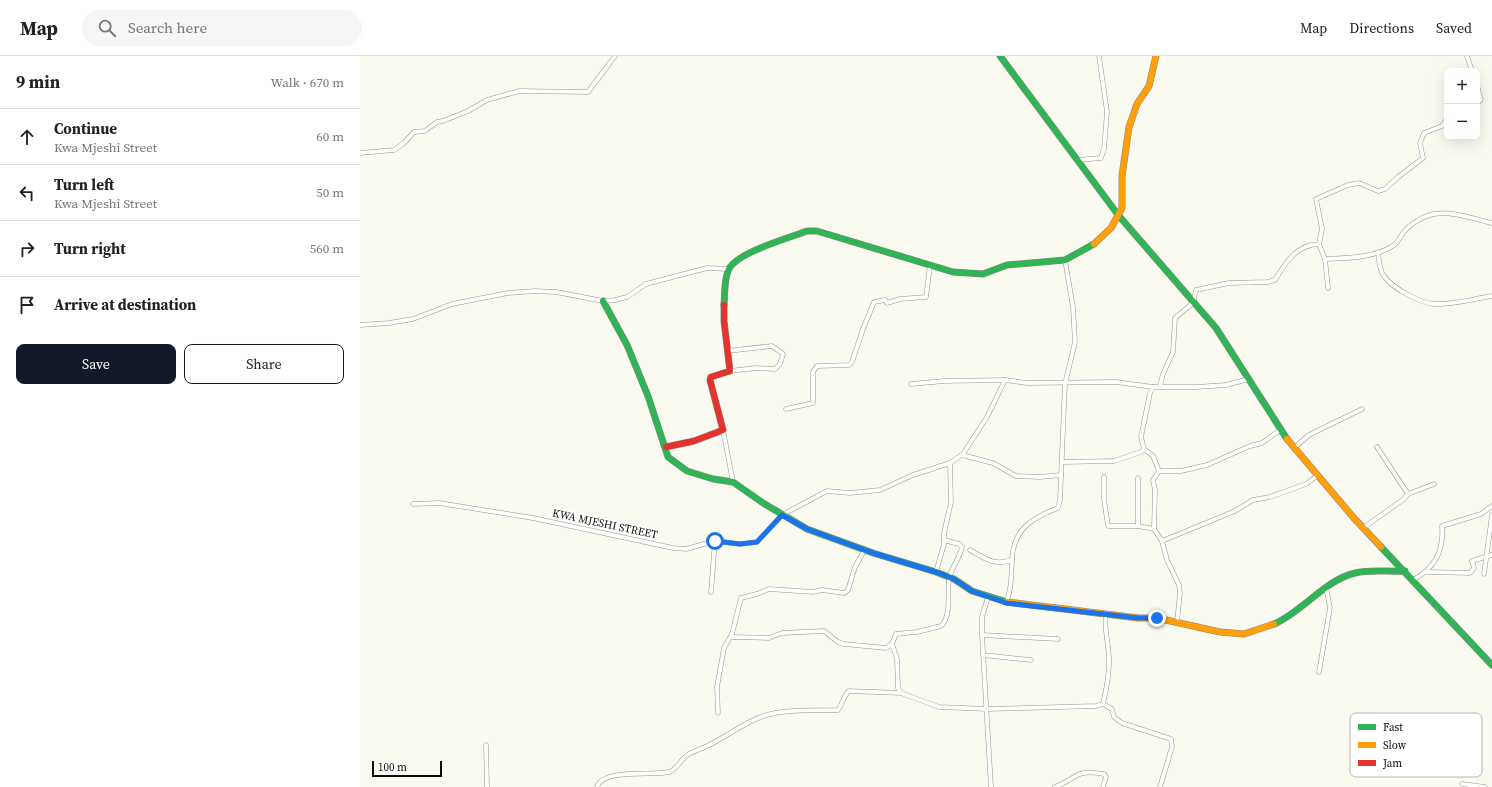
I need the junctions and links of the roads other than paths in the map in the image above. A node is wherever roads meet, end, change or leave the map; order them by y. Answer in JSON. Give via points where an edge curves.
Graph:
{"nodes":[{"id":1,"x":615,"y":56,"type":"edge"},
{"id":2,"x":1099,"y":56,"type":"edge"},
{"id":3,"x":1156,"y":56,"type":"edge"},
{"id":4,"x":1467,"y":56,"type":"edge"},
{"id":5,"x":1003,"y":57,"type":"edge"},
{"id":6,"x":1471,"y":68,"type":"edge"},
{"id":7,"x":1444,"y":123,"type":"edge"},
{"id":8,"x":360,"y":153,"type":"edge"},
{"id":9,"x":1078,"y":160,"type":"junction"},
{"id":10,"x":1119,"y":216,"type":"junction"},
{"id":11,"x":1492,"y":223,"type":"edge"},
{"id":12,"x":1319,"y":244,"type":"junction"},
{"id":13,"x":1378,"y":252,"type":"junction"},
{"id":14,"x":1325,"y":259,"type":"junction"},
{"id":15,"x":1065,"y":260,"type":"junction"},
{"id":16,"x":930,"y":265,"type":"junction"},
{"id":17,"x":728,"y":269,"type":"junction"},
{"id":18,"x":1328,"y":288,"type":"dead end"},
{"id":19,"x":1196,"y":290,"type":"junction"},
{"id":20,"x":1188,"y":296,"type":"junction"},
{"id":21,"x":1492,"y":296,"type":"edge"},
{"id":22,"x":603,"y":301,"type":"junction"},
{"id":23,"x":1193,"y":303,"type":"junction"},
{"id":24,"x":360,"y":324,"type":"edge"},
{"id":25,"x":727,"y":351,"type":"junction"},
{"id":26,"x":730,"y":372,"type":"junction"},
{"id":27,"x":1249,"y":379,"type":"junction"},
{"id":28,"x":1005,"y":380,"type":"junction"},
{"id":29,"x":911,"y":384,"type":"dead end"},
{"id":30,"x":1065,"y":384,"type":"junction"},
{"id":31,"x":1160,"y":386,"type":"junction"},
{"id":32,"x":1153,"y":387,"type":"junction"},
{"id":33,"x":1362,"y":408,"type":"dead end"},
{"id":34,"x":786,"y":409,"type":"dead end"},
{"id":35,"x":723,"y":430,"type":"junction"},
{"id":36,"x":1280,"y":430,"type":"junction"},
{"id":37,"x":666,"y":447,"type":"junction"},
{"id":38,"x":1378,"y":447,"type":"dead end"},
{"id":39,"x":1294,"y":448,"type":"junction"},
{"id":40,"x":1144,"y":449,"type":"junction"},
{"id":41,"x":963,"y":454,"type":"junction"},
{"id":42,"x":1062,"y":462,"type":"junction"},
{"id":43,"x":950,"y":463,"type":"junction"},
{"id":44,"x":1159,"y":471,"type":"junction"},
{"id":45,"x":1061,"y":475,"type":"junction"},
{"id":46,"x":1317,"y":476,"type":"junction"},
{"id":47,"x":1104,"y":477,"type":"dead end"},
{"id":48,"x":1138,"y":478,"type":"dead end"},
{"id":49,"x":733,"y":482,"type":"junction"},
{"id":50,"x":1434,"y":484,"type":"dead end"},
{"id":51,"x":1408,"y":494,"type":"junction"},
{"id":52,"x":413,"y":504,"type":"dead end"},
{"id":53,"x":1492,"y":510,"type":"edge"},
{"id":54,"x":782,"y":515,"type":"junction"},
{"id":55,"x":1138,"y":526,"type":"junction"},
{"id":56,"x":1362,"y":528,"type":"junction"},
{"id":57,"x":1154,"y":529,"type":"junction"},
{"id":58,"x":944,"y":540,"type":"junction"},
{"id":59,"x":715,"y":541,"type":"junction"},
{"id":60,"x":1162,"y":541,"type":"junction"},
{"id":61,"x":865,"y":549,"type":"junction"},
{"id":62,"x":970,"y":550,"type":"dead end"},
{"id":63,"x":1492,"y":555,"type":"edge"},
{"id":64,"x":1486,"y":556,"type":"junction"},
{"id":65,"x":1012,"y":560,"type":"junction"},
{"id":66,"x":1405,"y":571,"type":"junction"},
{"id":67,"x":936,"y":572,"type":"junction"},
{"id":68,"x":1427,"y":572,"type":"junction"},
{"id":69,"x":1484,"y":574,"type":"dead end"},
{"id":70,"x":949,"y":577,"type":"junction"},
{"id":71,"x":1413,"y":580,"type":"junction"},
{"id":72,"x":1326,"y":587,"type":"junction"},
{"id":73,"x":711,"y":592,"type":"dead end"},
{"id":74,"x":988,"y":597,"type":"junction"},
{"id":75,"x":1006,"y":603,"type":"junction"},
{"id":76,"x":1106,"y":614,"type":"junction"},
{"id":77,"x":1177,"y":622,"type":"junction"},
{"id":78,"x":982,"y":635,"type":"junction"},
{"id":79,"x":731,"y":637,"type":"junction"},
{"id":80,"x":1058,"y":640,"type":"dead end"},
{"id":81,"x":892,"y":644,"type":"junction"},
{"id":82,"x":983,"y":655,"type":"junction"},
{"id":83,"x":1031,"y":660,"type":"dead end"},
{"id":84,"x":1492,"y":665,"type":"edge"},
{"id":85,"x":1319,"y":672,"type":"dead end"},
{"id":86,"x":901,"y":693,"type":"junction"},
{"id":87,"x":1104,"y":704,"type":"junction"},
{"id":88,"x":987,"y":709,"type":"junction"},
{"id":89,"x":718,"y":713,"type":"dead end"},
{"id":90,"x":486,"y":745,"type":"dead end"},
{"id":91,"x":1462,"y":784,"type":"dead end"},
{"id":92,"x":487,"y":787,"type":"edge"},
{"id":93,"x":597,"y":787,"type":"edge"},
{"id":94,"x":991,"y":787,"type":"edge"},
{"id":95,"x":1055,"y":787,"type":"edge"},
{"id":96,"x":1103,"y":787,"type":"edge"},
{"id":97,"x":1160,"y":787,"type":"edge"},
{"id":98,"x":1485,"y":787,"type":"edge"}],
"edges":[{"from":1,"to":8,"type":"street","via":[[588,92],[519,92],[487,100],[455,117],[437,122],[425,131],[414,132],[394,150]]},
{"from":2,"to":9,"type":"street","via":[[1107,112],[1104,149],[1100,158]]},
{"from":3,"to":10,"type":"street","via":[[1149,86],[1137,104],[1130,127]]},
{"from":4,"to":6,"type":"street"},
{"from":5,"to":9,"type":"street"},
{"from":7,"to":12,"type":"street","via":[[1424,133],[1420,143],[1423,158],[1385,189],[1378,191],[1359,183],[1316,199],[1322,229]]},
{"from":9,"to":10,"type":"street"},
{"from":10,"to":15,"type":"street","via":[[1111,228],[1094,244]]},
{"from":10,"to":20,"type":"street"},
{"from":11,"to":13,"type":"street","via":[[1443,213],[1432,214],[1407,228],[1394,245]]},
{"from":12,"to":14,"type":"street"},
{"from":12,"to":19,"type":"street","via":[[1311,244],[1291,255],[1275,280],[1229,283]]},
{"from":13,"to":14,"type":"street"},
{"from":13,"to":21,"type":"street","via":[[1383,276],[1403,292],[1425,303],[1445,303]]},
{"from":14,"to":18,"type":"street"},
{"from":15,"to":16,"type":"street","via":[[1007,265],[983,274],[953,272]]},
{"from":15,"to":30,"type":"street","via":[[1073,307],[1075,342]]},
{"from":16,"to":17,"type":"street","via":[[817,231],[807,231],[743,255]]},
{"from":16,"to":34,"type":"street","via":[[926,298],[874,302],[852,362],[849,365],[817,366],[813,372],[813,403]]},
{"from":17,"to":22,"type":"street","via":[[707,268],[646,284],[627,297]]},
{"from":17,"to":25,"type":"street","via":[[725,281],[724,321]]},
{"from":19,"to":20,"type":"street"},
{"from":19,"to":23,"type":"street"},
{"from":20,"to":23,"type":"street"},
{"from":22,"to":24,"type":"street","via":[[556,292],[508,293],[452,304],[414,319]]},
{"from":22,"to":37,"type":"street","via":[[627,345]]},
{"from":23,"to":27,"type":"street","via":[[1216,328]]},
{"from":23,"to":31,"type":"street","via":[[1175,318],[1173,352]]},
{"from":25,"to":26,"type":"street"},
{"from":25,"to":26,"type":"street","via":[[772,346],[783,354],[780,364],[775,369],[756,368]]},
{"from":26,"to":35,"type":"street","via":[[711,377],[710,380]]},
{"from":27,"to":31,"type":"street","via":[[1226,385]]},
{"from":27,"to":36,"type":"street"},
{"from":28,"to":29,"type":"street"},
{"from":28,"to":30,"type":"street"},
{"from":28,"to":41,"type":"street","via":[[987,417]]},
{"from":30,"to":32,"type":"street","via":[[1116,382]]},
{"from":30,"to":42,"type":"street"},
{"from":31,"to":32,"type":"street"},
{"from":32,"to":40,"type":"street","via":[[1141,437]]},
{"from":33,"to":39,"type":"street","via":[[1309,435]]},
{"from":35,"to":37,"type":"street","via":[[674,448]]},
{"from":35,"to":49,"type":"street"},
{"from":36,"to":39,"type":"street"},
{"from":36,"to":44,"type":"street","via":[[1262,442],[1207,465],[1181,471]]},
{"from":37,"to":49,"type":"street","via":[[668,457],[687,471]]},
{"from":38,"to":51,"type":"street"},
{"from":39,"to":46,"type":"street"},
{"from":40,"to":42,"type":"street","via":[[1114,461]]},
{"from":40,"to":44,"type":"street","via":[[1153,456]]},
{"from":41,"to":43,"type":"street","name":"KWA MJESHI STREET"},
{"from":41,"to":45,"type":"street","via":[[993,463],[1016,476]]},
{"from":42,"to":45,"type":"street"},
{"from":43,"to":54,"type":"street","name":"KWA MJESHI STREET","via":[[913,475],[880,490],[850,493],[827,491]]},
{"from":43,"to":58,"type":"street","via":[[951,502]]},
{"from":44,"to":57,"type":"street","via":[[1153,480]]},
{"from":45,"to":65,"type":"street","via":[[1058,508],[1038,516],[1019,533]]},
{"from":46,"to":56,"type":"street"},
{"from":46,"to":60,"type":"street","via":[[1306,484],[1270,497],[1253,500],[1235,511]]},
{"from":47,"to":55,"type":"street","via":[[1108,526]]},
{"from":48,"to":55,"type":"street"},
{"from":49,"to":54,"type":"street"},
{"from":50,"to":51,"type":"street"},
{"from":51,"to":56,"type":"street"},
{"from":52,"to":59,"type":"street","name":"KWA MJESHI STREET","via":[[439,503],[533,518],[673,548],[686,549]]},
{"from":53,"to":64,"type":"street"},
{"from":53,"to":68,"type":"street","via":[[1442,526],[1441,548]]},
{"from":54,"to":59,"type":"street","name":"KWA MJESHI STREET","via":[[757,542],[746,544]]},
{"from":54,"to":61,"type":"street","via":[[807,529]]},
{"from":55,"to":57,"type":"street"},
{"from":56,"to":66,"type":"street"},
{"from":57,"to":60,"type":"street"},
{"from":58,"to":67,"type":"street"},
{"from":58,"to":70,"type":"street","via":[[962,547]]},
{"from":59,"to":73,"type":"street"},
{"from":60,"to":77,"type":"street","via":[[1167,560],[1179,585]]},
{"from":61,"to":67,"type":"street"},
{"from":61,"to":79,"type":"street","via":[[855,567],[848,590],[844,593],[769,589],[740,598]]},
{"from":62,"to":65,"type":"street","via":[[994,563]]},
{"from":63,"to":64,"type":"street"},
{"from":64,"to":68,"type":"street","via":[[1472,561],[1474,568],[1470,573]]},
{"from":64,"to":69,"type":"street"},
{"from":65,"to":75,"type":"street","via":[[1012,583]]},
{"from":66,"to":71,"type":"street"},
{"from":66,"to":72,"type":"street","via":[[1355,573]]},
{"from":67,"to":70,"type":"street"},
{"from":68,"to":71,"type":"street"},
{"from":70,"to":74,"type":"street"},
{"from":70,"to":81,"type":"street","via":[[947,614],[944,623],[917,632],[896,634]]},
{"from":71,"to":84,"type":"street"},
{"from":72,"to":77,"type":"street","via":[[1276,623],[1244,634],[1220,632]]},
{"from":72,"to":85,"type":"street","via":[[1330,608]]},
{"from":74,"to":75,"type":"street"},
{"from":74,"to":78,"type":"street","via":[[982,618]]},
{"from":75,"to":76,"type":"street"},
{"from":76,"to":77,"type":"street"},
{"from":76,"to":87,"type":"street","via":[[1104,624],[1109,661]]},
{"from":78,"to":80,"type":"street"},
{"from":78,"to":82,"type":"street"},
{"from":79,"to":81,"type":"street","via":[[769,638],[782,633],[824,631],[844,644],[886,648]]},
{"from":79,"to":89,"type":"street","via":[[724,648],[717,687]]},
{"from":81,"to":86,"type":"street","via":[[897,659],[898,688]]},
{"from":82,"to":83,"type":"street"},
{"from":82,"to":88,"type":"street"},
{"from":86,"to":88,"type":"street","via":[[940,707]]},
{"from":86,"to":93,"type":"street","via":[[848,691],[838,710],[773,714],[757,718],[710,745],[688,754],[673,770],[642,772],[604,779]]},
{"from":87,"to":88,"type":"street"},
{"from":87,"to":97,"type":"street","via":[[1112,709],[1114,717],[1122,723],[1171,739],[1172,747]]},
{"from":88,"to":94,"type":"street"},
{"from":90,"to":92,"type":"street"},
{"from":91,"to":98,"type":"street"},
{"from":95,"to":96,"type":"street","via":[[1086,771],[1104,774],[1106,777]]}]}
